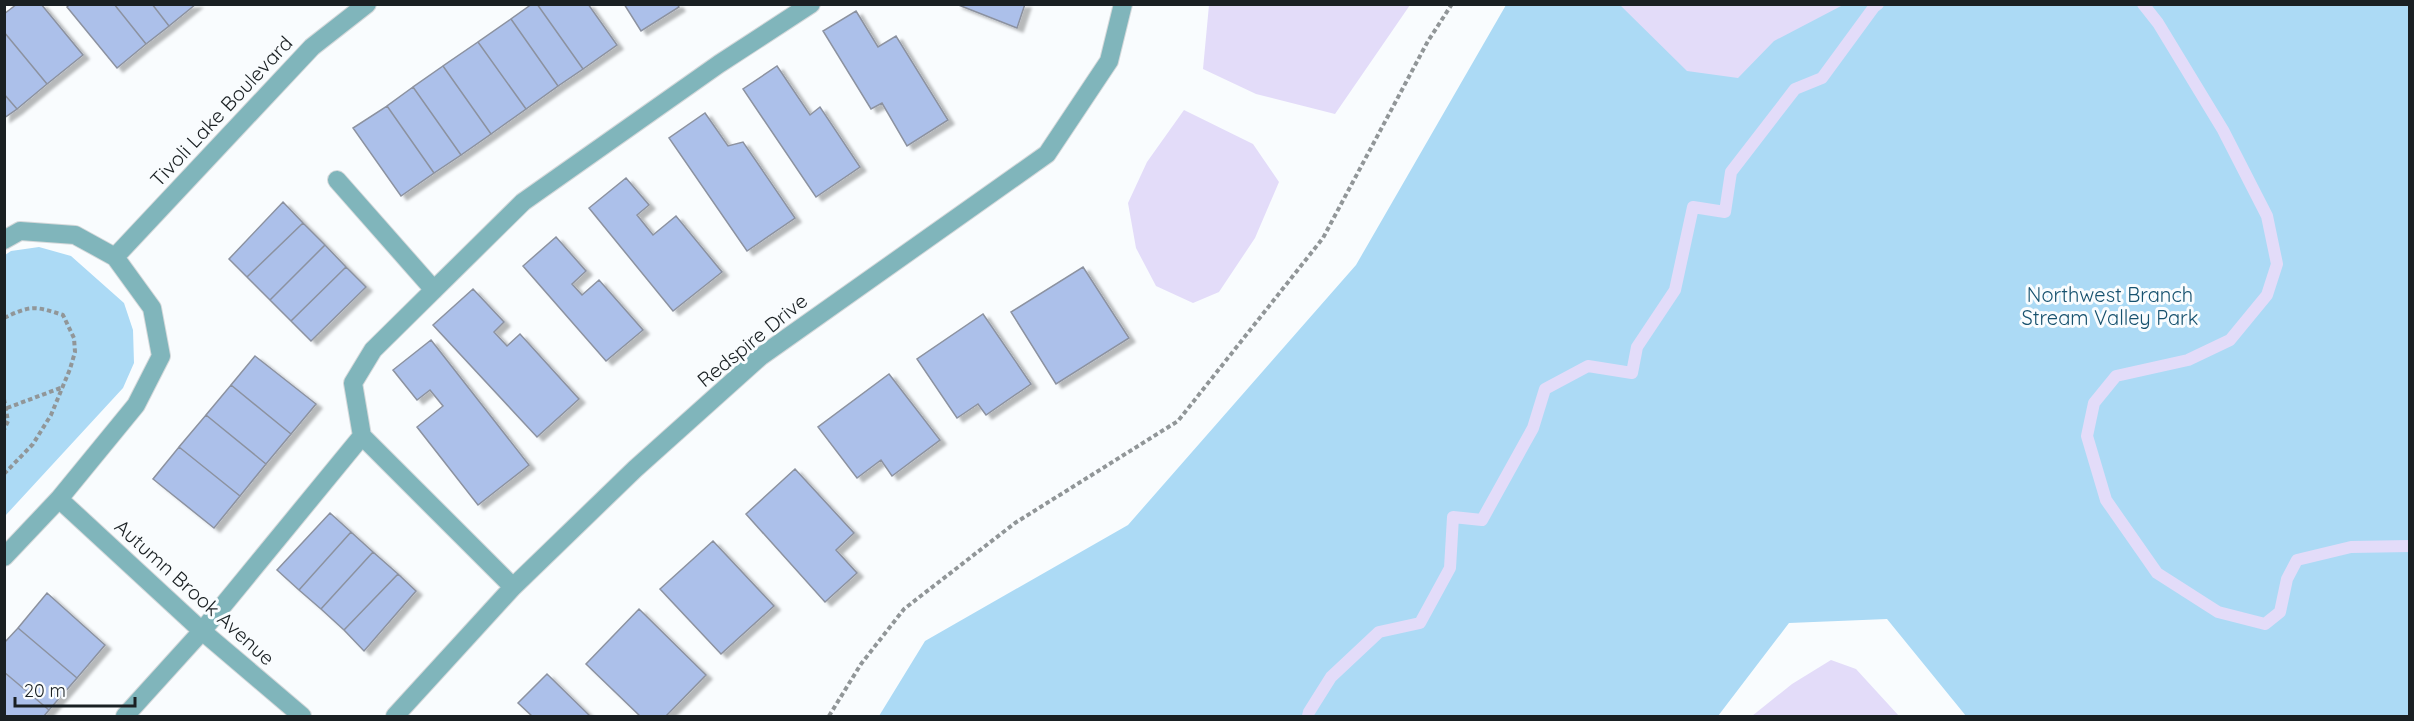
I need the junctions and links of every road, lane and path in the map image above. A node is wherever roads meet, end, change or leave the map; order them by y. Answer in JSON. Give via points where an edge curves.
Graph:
{"nodes":[{"id":1,"x":367,"y":4,"type":"edge"},
{"id":2,"x":811,"y":4,"type":"edge"},
{"id":3,"x":1123,"y":4,"type":"edge"},
{"id":4,"x":1452,"y":4,"type":"edge"},
{"id":5,"x":337,"y":180,"type":"dead end"},
{"id":6,"x":4,"y":240,"type":"edge"},
{"id":7,"x":115,"y":256,"type":"junction"},
{"id":8,"x":434,"y":290,"type":"junction"},
{"id":9,"x":4,"y":318,"type":"edge"},
{"id":10,"x":63,"y":387,"type":"junction"},
{"id":11,"x":4,"y":399,"type":"edge"},
{"id":12,"x":7,"y":408,"type":"junction"},
{"id":13,"x":4,"y":430,"type":"edge"},
{"id":14,"x":362,"y":436,"type":"junction"},
{"id":15,"x":4,"y":474,"type":"edge"},
{"id":16,"x":59,"y":499,"type":"junction"},
{"id":17,"x":4,"y":556,"type":"edge"},
{"id":18,"x":513,"y":587,"type":"junction"},
{"id":19,"x":202,"y":631,"type":"junction"},
{"id":20,"x":125,"y":717,"type":"edge"},
{"id":21,"x":302,"y":717,"type":"edge"},
{"id":22,"x":395,"y":717,"type":"edge"},
{"id":23,"x":829,"y":717,"type":"edge"}],
"edges":[{"from":1,"to":7,"type":"street","name":"Tivoli Lake Boulevard","via":[[312,47]]},
{"from":2,"to":8,"type":"street","via":[[718,64],[523,202]]},
{"from":3,"to":18,"type":"street","name":"Redspire Drive","via":[[1109,61],[1047,154],[760,357],[635,469]]},
{"from":4,"to":23,"type":"path","via":[[1428,41],[1323,238],[1178,421],[1016,523],[904,609],[861,664]]},
{"from":5,"to":8,"type":"street"},
{"from":6,"to":7,"type":"street","via":[[20,231],[75,235]]},
{"from":7,"to":16,"type":"street","via":[[152,308],[161,356],[136,405]]},
{"from":8,"to":14,"type":"street","via":[[373,350],[353,383]]},
{"from":9,"to":10,"type":"path","via":[[22,309],[39,307],[63,315],[74,338],[75,352]]},
{"from":10,"to":12,"type":"path"},
{"from":10,"to":15,"type":"path","via":[[33,444]]},
{"from":11,"to":12,"type":"path"},
{"from":12,"to":13,"type":"path"},
{"from":14,"to":18,"type":"street"},
{"from":14,"to":19,"type":"street"},
{"from":16,"to":17,"type":"street"},
{"from":16,"to":19,"type":"street","name":"Autumn Brook Avenue"},
{"from":18,"to":22,"type":"street","name":"Redspire Drive"},
{"from":19,"to":20,"type":"street"},
{"from":19,"to":21,"type":"street","name":"Autumn Brook Avenue"}]}
